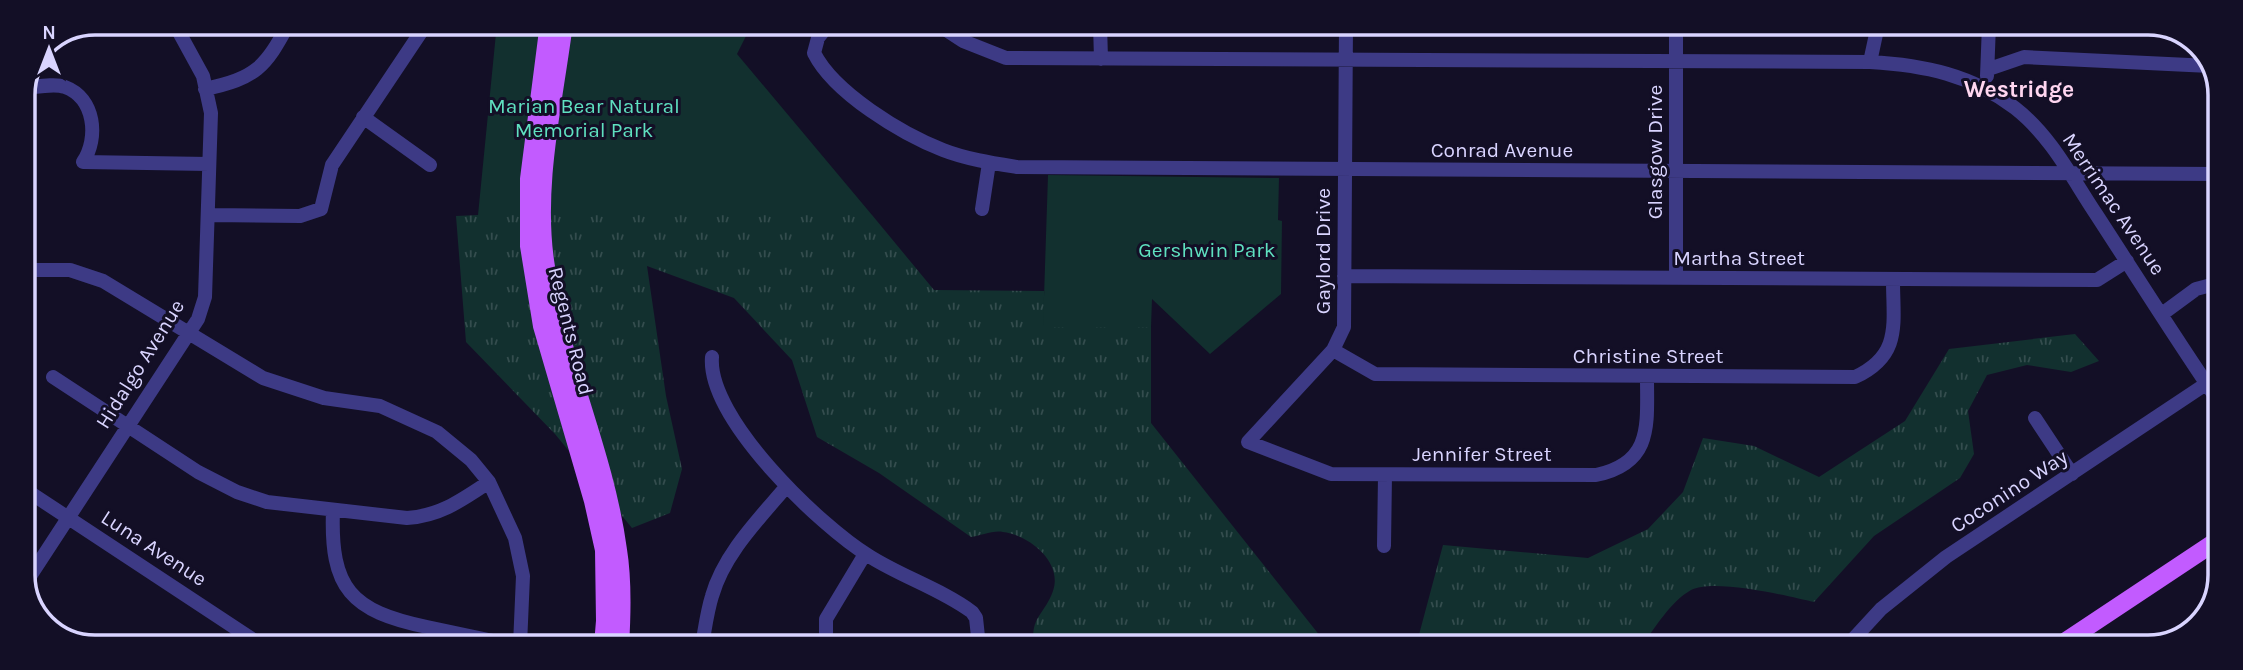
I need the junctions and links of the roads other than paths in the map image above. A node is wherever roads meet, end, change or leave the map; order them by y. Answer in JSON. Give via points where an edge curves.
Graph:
{"nodes":[{"id":1,"x":182,"y":35,"type":"edge"},
{"id":2,"x":282,"y":35,"type":"edge"},
{"id":3,"x":419,"y":35,"type":"edge"},
{"id":4,"x":547,"y":35,"type":"edge"},
{"id":5,"x":563,"y":35,"type":"edge"},
{"id":6,"x":820,"y":35,"type":"edge"},
{"id":7,"x":963,"y":35,"type":"edge"},
{"id":8,"x":1100,"y":35,"type":"edge"},
{"id":9,"x":1346,"y":35,"type":"edge"},
{"id":10,"x":1676,"y":35,"type":"edge"},
{"id":11,"x":1876,"y":35,"type":"edge"},
{"id":12,"x":1989,"y":35,"type":"edge"},
{"id":13,"x":1101,"y":59,"type":"junction"},
{"id":14,"x":1345,"y":60,"type":"junction"},
{"id":15,"x":1676,"y":62,"type":"junction"},
{"id":16,"x":1870,"y":62,"type":"junction"},
{"id":17,"x":2200,"y":66,"type":"edge"},
{"id":18,"x":1989,"y":69,"type":"junction"},
{"id":19,"x":1981,"y":86,"type":"junction"},
{"id":20,"x":36,"y":87,"type":"edge"},
{"id":21,"x":205,"y":89,"type":"junction"},
{"id":22,"x":363,"y":117,"type":"junction"},
{"id":23,"x":989,"y":163,"type":"junction"},
{"id":24,"x":209,"y":164,"type":"junction"},
{"id":25,"x":430,"y":165,"type":"dead end"},
{"id":26,"x":1345,"y":170,"type":"junction"},
{"id":27,"x":1676,"y":172,"type":"junction"},
{"id":28,"x":2070,"y":174,"type":"junction"},
{"id":29,"x":2208,"y":174,"type":"edge"},
{"id":30,"x":982,"y":209,"type":"dead end"},
{"id":31,"x":209,"y":215,"type":"junction"},
{"id":32,"x":2127,"y":261,"type":"junction"},
{"id":33,"x":35,"y":270,"type":"edge"},
{"id":34,"x":1345,"y":276,"type":"junction"},
{"id":35,"x":1676,"y":278,"type":"junction"},
{"id":36,"x":1893,"y":279,"type":"junction"},
{"id":37,"x":2208,"y":286,"type":"edge"},
{"id":38,"x":2162,"y":314,"type":"junction"},
{"id":39,"x":188,"y":332,"type":"junction"},
{"id":40,"x":1333,"y":350,"type":"junction"},
{"id":41,"x":712,"y":357,"type":"dead end"},
{"id":42,"x":53,"y":377,"type":"dead end"},
{"id":43,"x":1647,"y":377,"type":"junction"},
{"id":44,"x":2206,"y":384,"type":"junction"},
{"id":45,"x":2208,"y":387,"type":"edge"},
{"id":46,"x":2035,"y":418,"type":"dead end"},
{"id":47,"x":126,"y":426,"type":"junction"},
{"id":48,"x":1248,"y":442,"type":"joint"},
{"id":49,"x":2072,"y":474,"type":"junction"},
{"id":50,"x":1385,"y":475,"type":"junction"},
{"id":51,"x":489,"y":482,"type":"junction"},
{"id":52,"x":786,"y":487,"type":"junction"},
{"id":53,"x":35,"y":496,"type":"edge"},
{"id":54,"x":332,"y":510,"type":"junction"},
{"id":55,"x":68,"y":517,"type":"junction"},
{"id":56,"x":1384,"y":547,"type":"dead end"},
{"id":57,"x":2208,"y":547,"type":"edge"},
{"id":58,"x":865,"y":554,"type":"junction"},
{"id":59,"x":35,"y":567,"type":"edge"},
{"id":60,"x":246,"y":635,"type":"edge"},
{"id":61,"x":468,"y":635,"type":"edge"},
{"id":62,"x":520,"y":635,"type":"edge"},
{"id":63,"x":604,"y":635,"type":"edge"},
{"id":64,"x":620,"y":635,"type":"edge"},
{"id":65,"x":704,"y":635,"type":"edge"},
{"id":66,"x":826,"y":635,"type":"edge"},
{"id":67,"x":978,"y":635,"type":"edge"},
{"id":68,"x":1857,"y":635,"type":"edge"},
{"id":69,"x":2075,"y":635,"type":"edge"}],
"edges":[{"from":1,"to":21,"type":"street","name":"Hidalgo Avenue"},
{"from":2,"to":21,"type":"street","via":[[260,68]]},
{"from":3,"to":22,"type":"street"},
{"from":4,"to":63,"type":"main road","name":"Regents Road","via":[[529,179],[529,246],[542,326],[604,550]]},
{"from":5,"to":64,"type":"main road","name":"Regents Road","via":[[545,179],[543,242],[558,329],[618,551]]},
{"from":6,"to":23,"type":"street","name":"Conrad Avenue","via":[[814,53],[817,59],[857,99],[897,127],[943,150]]},
{"from":7,"to":13,"type":"street","name":"Merrimac Avenue","via":[[1006,58]]},
{"from":8,"to":13,"type":"street"},
{"from":9,"to":14,"type":"street","name":"Gaylord Drive"},
{"from":10,"to":15,"type":"street","name":"Glasgow Drive"},
{"from":11,"to":16,"type":"street"},
{"from":12,"to":18,"type":"street"},
{"from":13,"to":14,"type":"street","name":"Merrimac Avenue"},
{"from":14,"to":15,"type":"street","name":"Merrimac Avenue"},
{"from":14,"to":26,"type":"street","name":"Gaylord Drive"},
{"from":15,"to":16,"type":"street","name":"Merrimac Avenue"},
{"from":15,"to":27,"type":"street","name":"Glasgow Drive"},
{"from":16,"to":19,"type":"street","name":"Merrimac Avenue","via":[[1930,69]]},
{"from":17,"to":18,"type":"street","via":[[2024,57]]},
{"from":18,"to":19,"type":"street"},
{"from":19,"to":28,"type":"street","name":"Merrimac Avenue","via":[[2035,126]]},
{"from":20,"to":24,"type":"street","via":[[63,86],[85,100],[93,126],[92,149],[83,162]]},
{"from":21,"to":24,"type":"street","name":"Hidalgo Avenue","via":[[211,113]]},
{"from":22,"to":25,"type":"street"},
{"from":22,"to":31,"type":"street","via":[[332,165],[321,209],[300,216]]},
{"from":23,"to":26,"type":"street","name":"Conrad Avenue","via":[[1056,169]]},
{"from":23,"to":30,"type":"street"},
{"from":24,"to":31,"type":"street","name":"Hidalgo Avenue"},
{"from":26,"to":27,"type":"street","name":"Conrad Avenue"},
{"from":26,"to":34,"type":"street","name":"Gaylord Drive"},
{"from":27,"to":28,"type":"street","name":"Conrad Avenue"},
{"from":27,"to":35,"type":"street","name":"Glasgow Drive"},
{"from":28,"to":29,"type":"street","name":"Conrad Avenue"},
{"from":28,"to":32,"type":"street","name":"Merrimac Avenue"},
{"from":31,"to":39,"type":"street","name":"Hidalgo Avenue","via":[[205,297]]},
{"from":32,"to":36,"type":"street","name":"Martha Street","via":[[2097,279]]},
{"from":32,"to":38,"type":"street","name":"Merrimac Avenue"},
{"from":33,"to":39,"type":"street","via":[[70,270],[103,281]]},
{"from":34,"to":35,"type":"street","name":"Martha Street"},
{"from":34,"to":40,"type":"street","name":"Gaylord Drive","via":[[1345,327]]},
{"from":35,"to":36,"type":"street","name":"Martha Street"},
{"from":36,"to":43,"type":"street","name":"Christine Street","via":[[1891,346],[1874,368],[1855,377]]},
{"from":37,"to":38,"type":"street","via":[[2196,289]]},
{"from":38,"to":44,"type":"street","name":"Merrimac Avenue"},
{"from":39,"to":47,"type":"street","name":"Hidalgo Avenue"},
{"from":39,"to":51,"type":"street","via":[[286,387],[380,406],[419,422],[471,460]]},
{"from":40,"to":43,"type":"street","name":"Christine Street","via":[[1375,374]]},
{"from":40,"to":48,"type":"street","name":"Gaylord Drive"},
{"from":41,"to":52,"type":"street","via":[[711,369],[722,396],[746,437]]},
{"from":42,"to":47,"type":"street"},
{"from":43,"to":50,"type":"street","name":"Jennifer Street","via":[[1645,440],[1634,458],[1614,471],[1596,475]]},
{"from":44,"to":45,"type":"street","name":"Merrimac Avenue"},
{"from":44,"to":49,"type":"street","name":"Coconino Way"},
{"from":46,"to":49,"type":"street"},
{"from":47,"to":54,"type":"street","via":[[237,492],[267,502]]},
{"from":47,"to":55,"type":"street","name":"Hidalgo Avenue"},
{"from":48,"to":50,"type":"street","name":"Jennifer Street","via":[[1331,474]]},
{"from":49,"to":68,"type":"street","name":"Coconino Way","via":[[1946,557],[1881,609]]},
{"from":50,"to":56,"type":"street"},
{"from":51,"to":54,"type":"street","via":[[451,508],[425,517]]},
{"from":51,"to":62,"type":"street","via":[[515,538],[523,576]]},
{"from":52,"to":58,"type":"street"},
{"from":52,"to":65,"type":"street","via":[[738,545],[720,576]]},
{"from":53,"to":55,"type":"street","name":"Luna Avenue"},
{"from":54,"to":61,"type":"street","via":[[332,542],[348,590],[376,614]]},
{"from":55,"to":59,"type":"street","name":"Hidalgo Avenue"},
{"from":55,"to":60,"type":"street","name":"Luna Avenue"},
{"from":57,"to":69,"type":"main road"},
{"from":58,"to":66,"type":"street","via":[[826,619]]},
{"from":58,"to":67,"type":"street","via":[[972,612]]}]}
